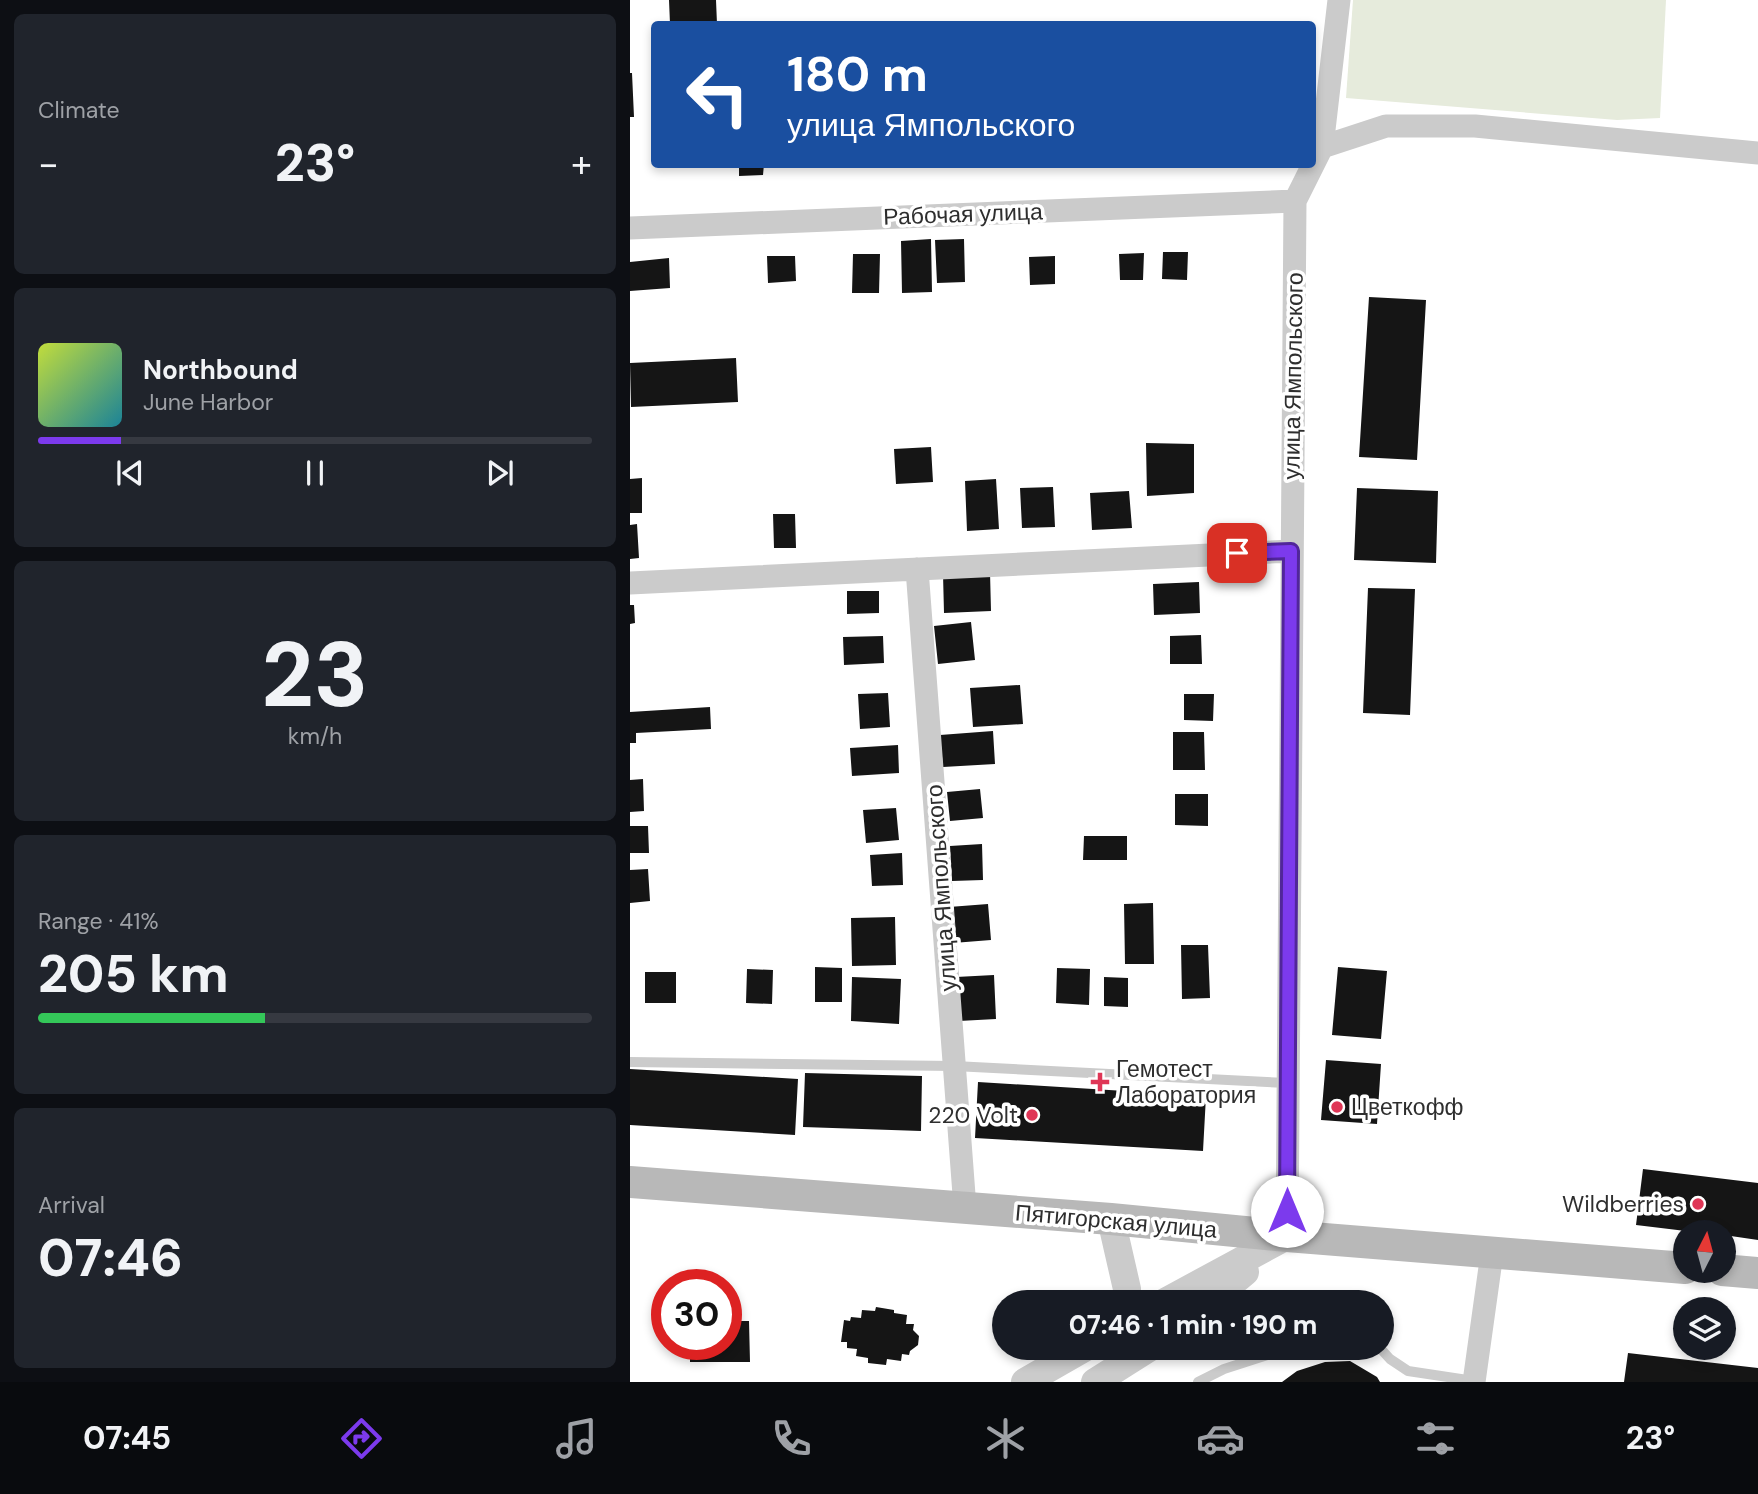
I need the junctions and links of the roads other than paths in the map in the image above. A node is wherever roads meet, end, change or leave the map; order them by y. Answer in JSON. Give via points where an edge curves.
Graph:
{"nodes":[{"id":1,"x":1339,"y":0,"type":"edge"},
{"id":2,"x":1322,"y":147,"type":"junction"},
{"id":3,"x":1758,"y":153,"type":"edge"},
{"id":4,"x":1316,"y":159,"type":"edge"},
{"id":5,"x":1312,"y":168,"type":"edge"},
{"id":6,"x":1295,"y":201,"type":"junction"},
{"id":7,"x":630,"y":228,"type":"edge"},
{"id":8,"x":1291,"y":551,"type":"junction"},
{"id":9,"x":917,"y":569,"type":"junction"},
{"id":10,"x":630,"y":583,"type":"edge"},
{"id":11,"x":630,"y":1062,"type":"edge"},
{"id":12,"x":954,"y":1066,"type":"junction"},
{"id":13,"x":1287,"y":1083,"type":"junction"},
{"id":14,"x":630,"y":1182,"type":"edge"},
{"id":15,"x":965,"y":1208,"type":"junction"},
{"id":16,"x":1111,"y":1219,"type":"junction"},
{"id":17,"x":1287,"y":1236,"type":"junction"},
{"id":18,"x":1492,"y":1253,"type":"junction"},
{"id":19,"x":1673,"y":1267,"type":"edge"},
{"id":20,"x":1736,"y":1271,"type":"edge"},
{"id":21,"x":1758,"y":1273,"type":"edge"},
{"id":22,"x":1127,"y":1290,"type":"edge"},
{"id":23,"x":1187,"y":1290,"type":"edge"},
{"id":24,"x":1223,"y":1290,"type":"edge"},
{"id":25,"x":1063,"y":1360,"type":"edge"},
{"id":26,"x":1130,"y":1360,"type":"edge"},
{"id":27,"x":1252,"y":1360,"type":"edge"},
{"id":28,"x":1392,"y":1360,"type":"edge"},
{"id":29,"x":1474,"y":1381,"type":"edge"},
{"id":30,"x":1025,"y":1382,"type":"edge"},
{"id":31,"x":1095,"y":1382,"type":"edge"},
{"id":32,"x":1198,"y":1382,"type":"edge"}],
"edges":[{"from":1,"to":2,"type":"street"},
{"from":2,"to":3,"type":"street","via":[[1386,126],[1475,126]]},
{"from":2,"to":4,"type":"street"},
{"from":5,"to":6,"type":"street"},
{"from":6,"to":7,"type":"street","name":"Рабочая улица"},
{"from":6,"to":8,"type":"street","name":"улица Ямпольского"},
{"from":8,"to":9,"type":"street"},
{"from":8,"to":13,"type":"street","name":"улица Ямпольского"},
{"from":9,"to":10,"type":"street"},
{"from":9,"to":12,"type":"street","name":"улица Ямпольского"},
{"from":11,"to":12,"type":"lane"},
{"from":12,"to":13,"type":"lane"},
{"from":12,"to":15,"type":"street","name":"улица Ямпольского"},
{"from":13,"to":17,"type":"street","name":"улица Ямпольского"},
{"from":14,"to":15,"type":"main road","name":"Пятигорская улица"},
{"from":15,"to":16,"type":"main road","name":"Пятигорская улица"},
{"from":16,"to":17,"type":"main road","name":"Пятигорская улица"},
{"from":16,"to":22,"type":"street"},
{"from":17,"to":18,"type":"main road","name":"Пятигорская улица"},
{"from":17,"to":23,"type":"street"},
{"from":17,"to":24,"type":"street"},
{"from":18,"to":19,"type":"main road","name":"Пятигорская улица"},
{"from":18,"to":29,"type":"street"},
{"from":20,"to":21,"type":"main road"},
{"from":25,"to":30,"type":"street"},
{"from":26,"to":31,"type":"street"},
{"from":27,"to":32,"type":"lane"},
{"from":28,"to":29,"type":"lane","via":[[1408,1371]]}]}
